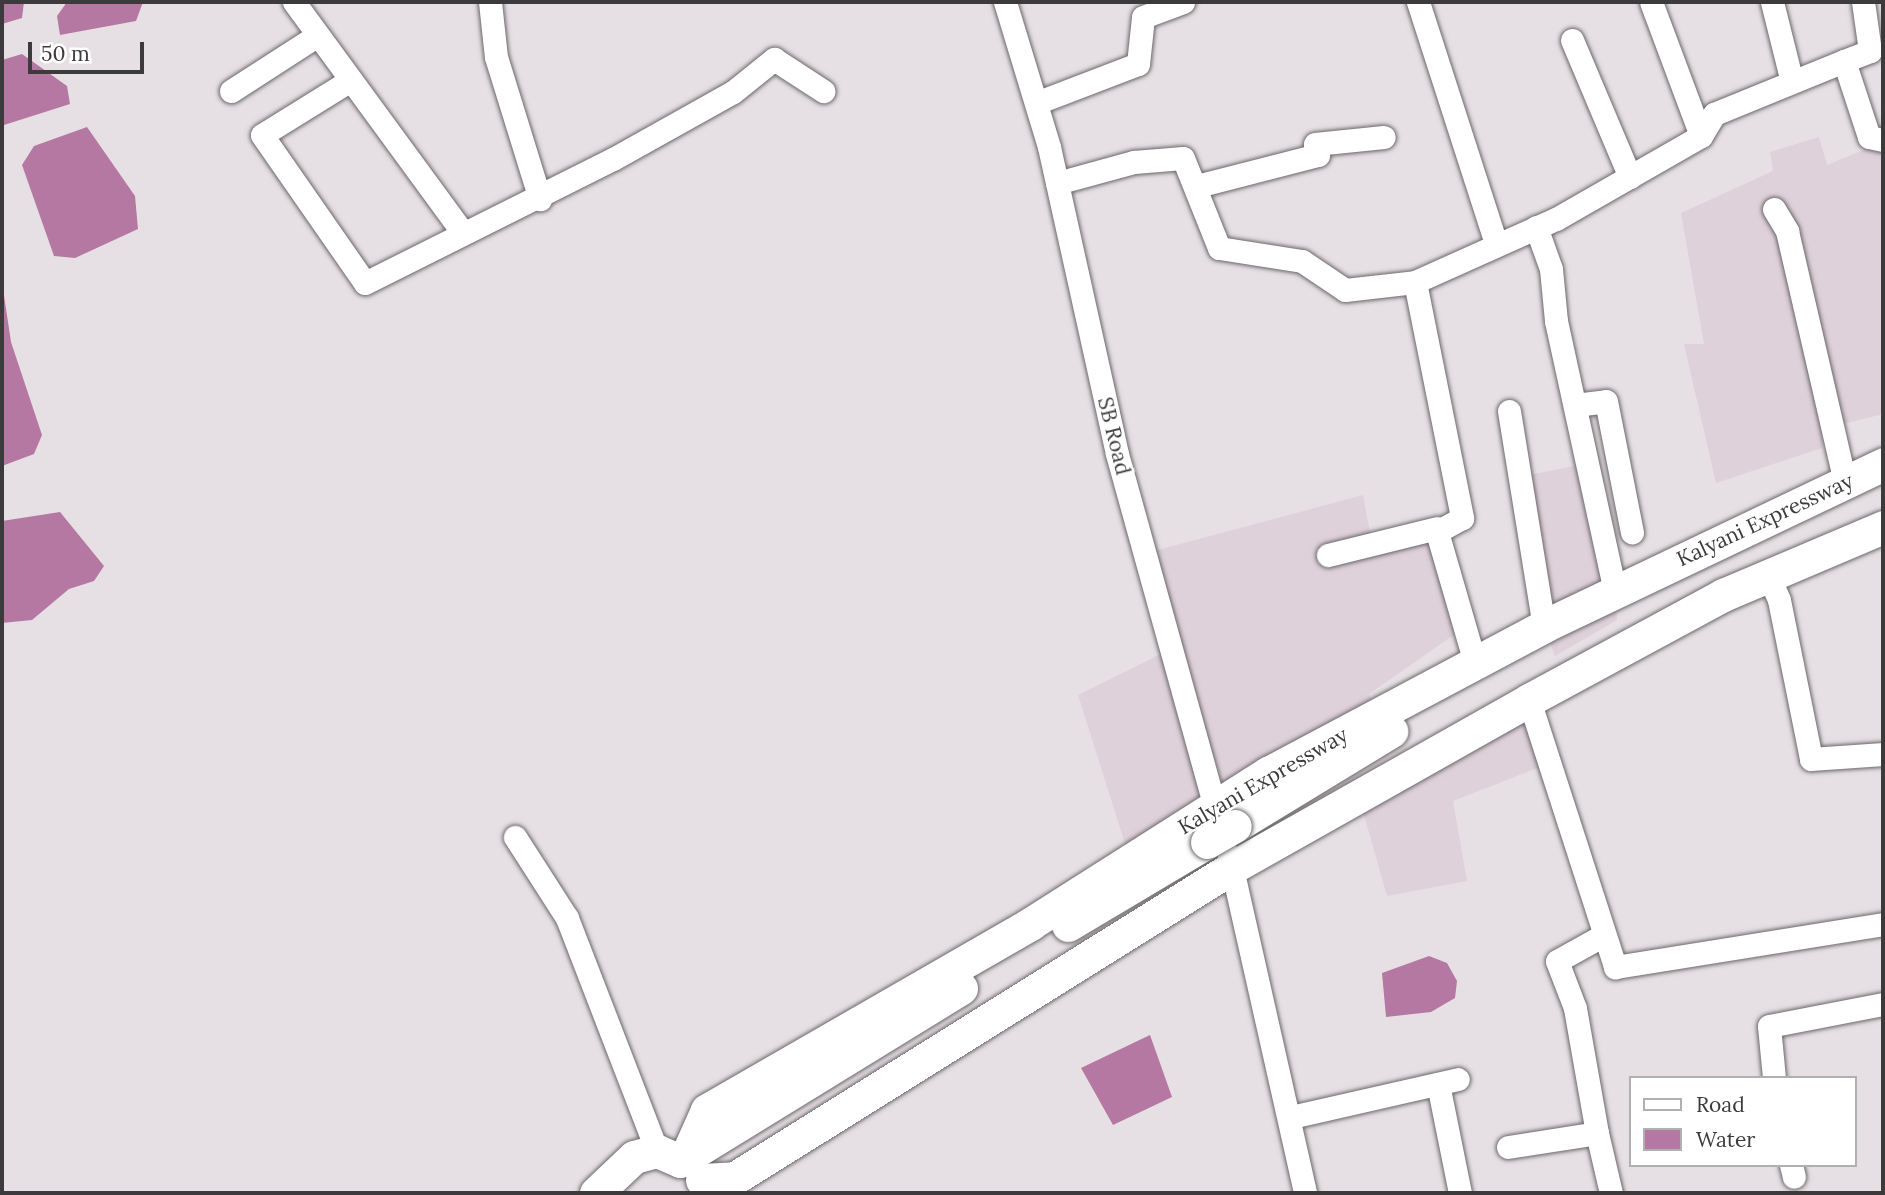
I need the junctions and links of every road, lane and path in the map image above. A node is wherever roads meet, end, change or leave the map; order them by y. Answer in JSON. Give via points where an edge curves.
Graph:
{"nodes":[{"id":1,"x":294,"y":2,"type":"edge"},
{"id":2,"x":490,"y":2,"type":"edge"},
{"id":3,"x":1004,"y":2,"type":"edge"},
{"id":4,"x":1183,"y":2,"type":"edge"},
{"id":5,"x":1418,"y":2,"type":"edge"},
{"id":6,"x":1651,"y":2,"type":"edge"},
{"id":7,"x":1772,"y":2,"type":"edge"},
{"id":8,"x":1863,"y":2,"type":"edge"},
{"id":9,"x":318,"y":35,"type":"junction"},
{"id":10,"x":1572,"y":40,"type":"dead end"},
{"id":11,"x":1844,"y":61,"type":"junction"},
{"id":12,"x":349,"y":81,"type":"junction"},
{"id":13,"x":1792,"y":82,"type":"junction"},
{"id":14,"x":230,"y":91,"type":"dead end"},
{"id":15,"x":823,"y":92,"type":"dead end"},
{"id":16,"x":1036,"y":103,"type":"junction"},
{"id":17,"x":1701,"y":136,"type":"junction"},
{"id":18,"x":1384,"y":137,"type":"dead end"},
{"id":19,"x":1883,"y":140,"type":"edge"},
{"id":20,"x":1630,"y":177,"type":"junction"},
{"id":21,"x":1057,"y":183,"type":"junction"},
{"id":22,"x":1197,"y":186,"type":"junction"},
{"id":23,"x":540,"y":199,"type":"junction"},
{"id":24,"x":1774,"y":209,"type":"dead end"},
{"id":25,"x":1536,"y":227,"type":"junction"},
{"id":26,"x":461,"y":230,"type":"junction"},
{"id":27,"x":1496,"y":243,"type":"junction"},
{"id":28,"x":1415,"y":282,"type":"junction"},
{"id":29,"x":1575,"y":405,"type":"junction"},
{"id":30,"x":1509,"y":411,"type":"dead end"},
{"id":31,"x":1883,"y":464,"type":"edge"},
{"id":32,"x":1845,"y":482,"type":"junction"},
{"id":33,"x":1883,"y":485,"type":"edge"},
{"id":34,"x":1883,"y":512,"type":"edge"},
{"id":35,"x":1883,"y":527,"type":"edge"},
{"id":36,"x":1437,"y":528,"type":"junction"},
{"id":37,"x":1632,"y":532,"type":"dead end"},
{"id":38,"x":1328,"y":555,"type":"dead end"},
{"id":39,"x":1768,"y":575,"type":"junction"},
{"id":40,"x":1615,"y":591,"type":"junction"},
{"id":41,"x":1544,"y":626,"type":"junction"},
{"id":42,"x":1475,"y":663,"type":"junction"},
{"id":43,"x":1529,"y":699,"type":"junction"},
{"id":44,"x":1883,"y":754,"type":"edge"},
{"id":45,"x":515,"y":838,"type":"dead end"},
{"id":46,"x":1224,"y":842,"type":"junction"},
{"id":47,"x":1883,"y":924,"type":"edge"},
{"id":48,"x":1602,"y":936,"type":"junction"},
{"id":49,"x":1883,"y":1004,"type":"edge"},
{"id":50,"x":1774,"y":1076,"type":"edge"},
{"id":51,"x":1291,"y":1117,"type":"junction"},
{"id":52,"x":1597,"y":1133,"type":"junction"},
{"id":53,"x":1508,"y":1147,"type":"dead end"},
{"id":54,"x":686,"y":1171,"type":"edge"},
{"id":55,"x":596,"y":1193,"type":"edge"},
{"id":56,"x":1306,"y":1193,"type":"edge"},
{"id":57,"x":1460,"y":1193,"type":"edge"},
{"id":58,"x":1611,"y":1193,"type":"edge"}],
"edges":[{"from":1,"to":9,"type":"street"},
{"from":2,"to":23,"type":"street","via":[[496,57]]},
{"from":3,"to":16,"type":"street","name":"SB Road"},
{"from":4,"to":16,"type":"street","via":[[1143,17],[1138,64]]},
{"from":5,"to":27,"type":"street"},
{"from":6,"to":17,"type":"street"},
{"from":7,"to":13,"type":"street"},
{"from":8,"to":11,"type":"street","via":[[1870,51]]},
{"from":9,"to":12,"type":"street"},
{"from":9,"to":14,"type":"street"},
{"from":10,"to":20,"type":"street"},
{"from":11,"to":13,"type":"street"},
{"from":11,"to":19,"type":"street","via":[[1869,136]]},
{"from":12,"to":26,"type":"street"},
{"from":12,"to":26,"type":"street","via":[[262,135],[363,282]]},
{"from":13,"to":17,"type":"street","via":[[1714,114]]},
{"from":15,"to":23,"type":"street","via":[[774,59],[733,92]]},
{"from":16,"to":21,"type":"street","name":"SB Road"},
{"from":17,"to":20,"type":"street"},
{"from":18,"to":22,"type":"street","via":[[1315,145],[1318,155]]},
{"from":20,"to":25,"type":"street"},
{"from":21,"to":22,"type":"street","via":[[1163,156],[1189,163]]},
{"from":21,"to":46,"type":"street","name":"SB Road","via":[[1117,454]]},
{"from":22,"to":28,"type":"street","via":[[1213,239],[1224,250],[1302,261],[1345,290]]},
{"from":23,"to":26,"type":"street"},
{"from":24,"to":32,"type":"street","via":[[1787,232]]},
{"from":25,"to":27,"type":"street"},
{"from":25,"to":29,"type":"street","via":[[1551,269]]},
{"from":27,"to":28,"type":"street"},
{"from":28,"to":36,"type":"street","via":[[1462,518]]},
{"from":29,"to":37,"type":"street","via":[[1600,398],[1608,405]]},
{"from":29,"to":40,"type":"street"},
{"from":30,"to":41,"type":"street"},
{"from":31,"to":32,"type":"highway","name":"Kalyani Expressway"},
{"from":32,"to":40,"type":"highway","name":"Kalyani Expressway"},
{"from":33,"to":46,"type":"highway","via":[[1747,542],[1458,691]]},
{"from":34,"to":46,"type":"highway","via":[[1769,556]]},
{"from":35,"to":39,"type":"highway","name":"Kalyani Expressway"},
{"from":36,"to":38,"type":"street"},
{"from":36,"to":42,"type":"street"},
{"from":39,"to":43,"type":"highway","name":"Kalyani Expressway"},
{"from":39,"to":44,"type":"street","via":[[1779,600],[1811,759]]},
{"from":40,"to":41,"type":"highway","name":"Kalyani Expressway"},
{"from":41,"to":42,"type":"highway","name":"Kalyani Expressway"},
{"from":42,"to":46,"type":"highway","name":"Kalyani Expressway"},
{"from":43,"to":46,"type":"highway","name":"Kalyani Expressway"},
{"from":43,"to":48,"type":"street"},
{"from":45,"to":54,"type":"street","via":[[567,918]]},
{"from":46,"to":51,"type":"street","name":"SB Road"},
{"from":46,"to":54,"type":"highway"},
{"from":46,"to":54,"type":"highway","name":"Kalyani Expressway","via":[[1030,924],[707,1110]]},
{"from":47,"to":48,"type":"street","via":[[1619,968]]},
{"from":48,"to":52,"type":"street","via":[[1557,961],[1575,1008]]},
{"from":49,"to":50,"type":"street","via":[[1769,1026]]},
{"from":51,"to":56,"type":"street","name":"SB Road"},
{"from":51,"to":57,"type":"street","via":[[1448,1081]]},
{"from":52,"to":53,"type":"street"},
{"from":52,"to":58,"type":"street"},
{"from":54,"to":55,"type":"highway","via":[[634,1157]]}]}
